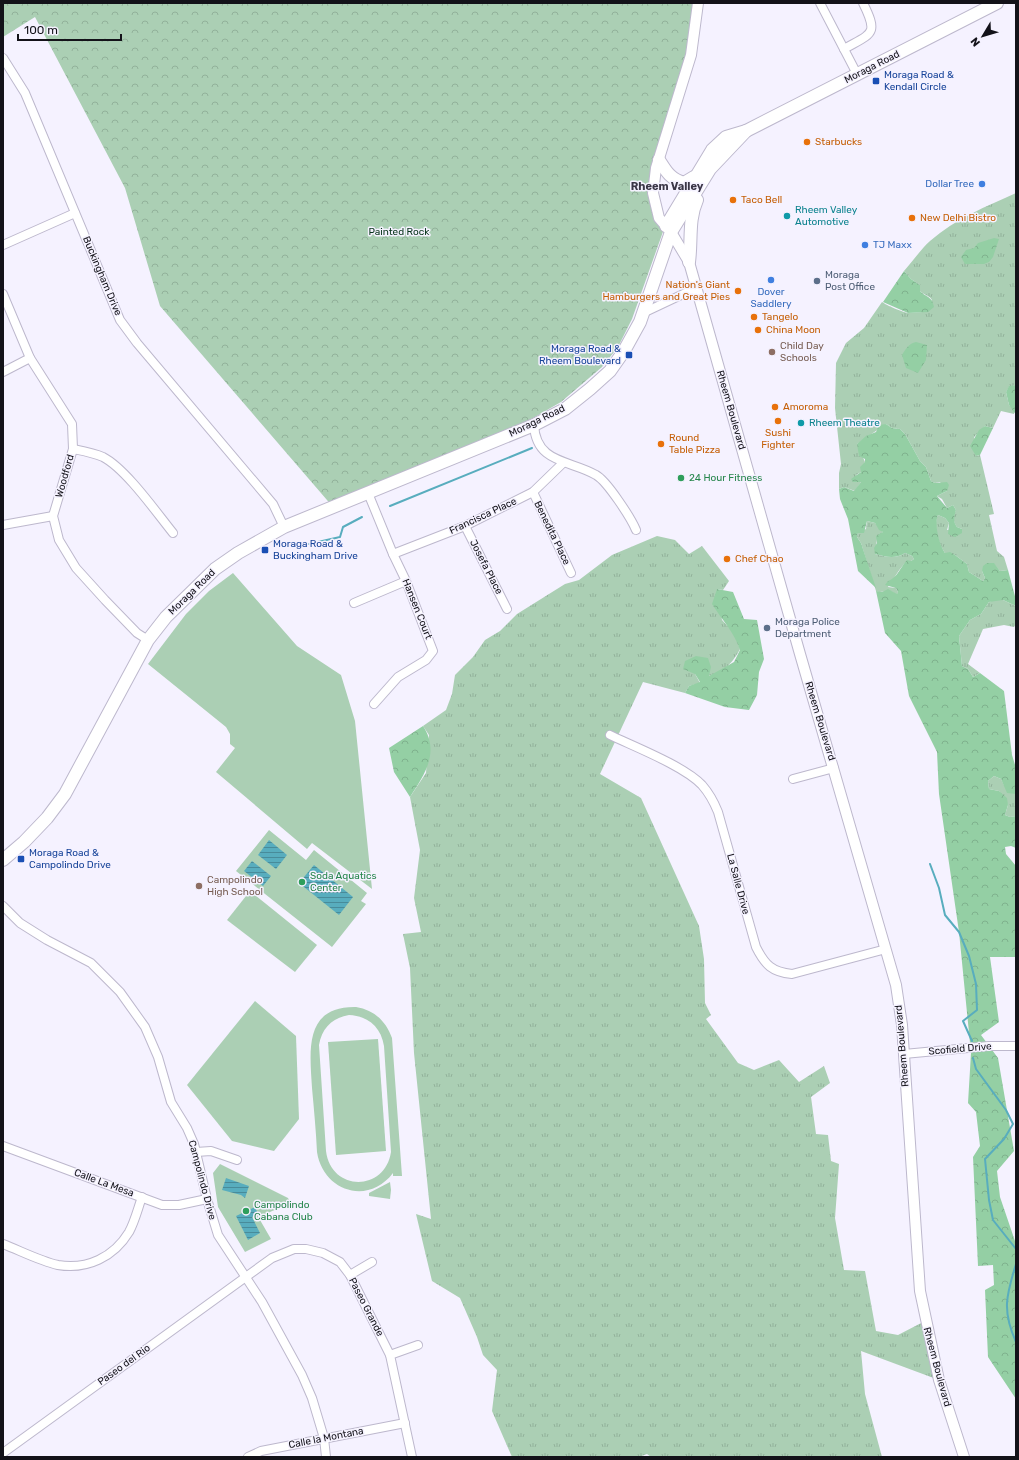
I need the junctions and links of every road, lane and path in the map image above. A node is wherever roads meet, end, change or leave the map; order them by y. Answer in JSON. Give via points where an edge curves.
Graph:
{"nodes":[{"id":1,"x":698,"y":3,"type":"edge"},
{"id":2,"x":820,"y":3,"type":"edge"},
{"id":3,"x":864,"y":3,"type":"edge"},
{"id":4,"x":997,"y":3,"type":"edge"},
{"id":5,"x":844,"y":48,"type":"junction"},
{"id":6,"x":3,"y":58,"type":"edge"},
{"id":7,"x":857,"y":74,"type":"junction"},
{"id":8,"x":659,"y":160,"type":"junction"},
{"id":9,"x":698,"y":180,"type":"junction"},
{"id":10,"x":75,"y":213,"type":"junction"},
{"id":11,"x":668,"y":229,"type":"junction"},
{"id":12,"x":3,"y":245,"type":"edge"},
{"id":13,"x":690,"y":262,"type":"junction"},
{"id":14,"x":696,"y":288,"type":"junction"},
{"id":15,"x":3,"y":294,"type":"edge"},
{"id":16,"x":643,"y":314,"type":"junction"},
{"id":17,"x":30,"y":358,"type":"junction"},
{"id":18,"x":3,"y":372,"type":"edge"},
{"id":19,"x":534,"y":425,"type":"junction"},
{"id":20,"x":486,"y":445,"type":"junction"},
{"id":21,"x":73,"y":449,"type":"junction"},
{"id":22,"x":563,"y":463,"type":"junction"},
{"id":23,"x":533,"y":492,"type":"junction"},
{"id":24,"x":368,"y":493,"type":"junction"},
{"id":25,"x":53,"y":516,"type":"junction"},
{"id":26,"x":3,"y":525,"type":"edge"},
{"id":27,"x":465,"y":526,"type":"junction"},
{"id":28,"x":284,"y":527,"type":"junction"},
{"id":29,"x":636,"y":530,"type":"dead end"},
{"id":30,"x":172,"y":533,"type":"dead end"},
{"id":31,"x":393,"y":554,"type":"junction"},
{"id":32,"x":571,"y":573,"type":"dead end"},
{"id":33,"x":406,"y":582,"type":"junction"},
{"id":34,"x":354,"y":603,"type":"dead end"},
{"id":35,"x":507,"y":609,"type":"dead end"},
{"id":36,"x":148,"y":640,"type":"junction"},
{"id":37,"x":374,"y":704,"type":"dead end"},
{"id":38,"x":610,"y":735,"type":"dead end"},
{"id":39,"x":834,"y":768,"type":"junction"},
{"id":40,"x":793,"y":779,"type":"dead end"},
{"id":41,"x":3,"y":860,"type":"edge"},
{"id":42,"x":3,"y":906,"type":"edge"},
{"id":43,"x":886,"y":949,"type":"junction"},
{"id":44,"x":1016,"y":1046,"type":"edge"},
{"id":45,"x":904,"y":1054,"type":"junction"},
{"id":46,"x":3,"y":1146,"type":"edge"},
{"id":47,"x":196,"y":1152,"type":"junction"},
{"id":48,"x":237,"y":1160,"type":"dead end"},
{"id":49,"x":142,"y":1197,"type":"junction"},
{"id":50,"x":207,"y":1200,"type":"junction"},
{"id":51,"x":3,"y":1244,"type":"edge"},
{"id":52,"x":372,"y":1262,"type":"dead end"},
{"id":53,"x":350,"y":1275,"type":"junction"},
{"id":54,"x":246,"y":1277,"type":"junction"},
{"id":55,"x":418,"y":1345,"type":"dead end"},
{"id":56,"x":390,"y":1355,"type":"junction"},
{"id":57,"x":404,"y":1423,"type":"junction"},
{"id":58,"x":324,"y":1438,"type":"junction"},
{"id":59,"x":3,"y":1452,"type":"edge"},
{"id":60,"x":248,"y":1457,"type":"edge"},
{"id":61,"x":326,"y":1457,"type":"edge"},
{"id":62,"x":412,"y":1457,"type":"edge"},
{"id":63,"x":964,"y":1457,"type":"edge"}],
"edges":[{"from":1,"to":8,"type":"street","name":"Rheem Boulevard","via":[[691,55]]},
{"from":2,"to":5,"type":"street"},
{"from":3,"to":5,"type":"street","via":[[873,22],[872,31],[868,36]]},
{"from":4,"to":7,"type":"main road","name":"Moraga Road"},
{"from":5,"to":7,"type":"street"},
{"from":6,"to":10,"type":"street","name":"Buckingham Drive","via":[[25,93]]},
{"from":7,"to":9,"type":"main road","name":"Moraga Road","via":[[746,131],[726,137],[712,150]]},
{"from":8,"to":9,"type":"main road","via":[[676,181],[684,183]]},
{"from":8,"to":11,"type":"street","name":"Rheem Boulevard","via":[[653,193],[659,218]]},
{"from":9,"to":11,"type":"main road","name":"Moraga Road"},
{"from":9,"to":13,"type":"main road","via":[[692,217]]},
{"from":10,"to":12,"type":"street"},
{"from":10,"to":28,"type":"street","name":"Buckingham Drive","via":[[120,320],[273,504]]},
{"from":11,"to":13,"type":"street","name":"Rheem Boulevard"},
{"from":11,"to":16,"type":"main road","name":"Moraga Road"},
{"from":11,"to":20,"type":"main road","name":"Moraga Road","via":[[632,319],[618,347],[604,365],[561,402]]},
{"from":13,"to":14,"type":"street","name":"Rheem Boulevard"},
{"from":14,"to":16,"type":"street"},
{"from":14,"to":39,"type":"street","name":"Rheem Boulevard"},
{"from":15,"to":17,"type":"street","name":"Woodford"},
{"from":16,"to":19,"type":"main road","name":"Moraga Road","via":[[624,352],[610,371],[565,409]]},
{"from":17,"to":18,"type":"street"},
{"from":17,"to":21,"type":"street","name":"Woodford","via":[[72,424]]},
{"from":19,"to":20,"type":"main road","name":"Moraga Road"},
{"from":19,"to":22,"type":"street","via":[[534,433],[544,451]]},
{"from":20,"to":24,"type":"main road","name":"Moraga Road"},
{"from":21,"to":25,"type":"street","name":"Woodford"},
{"from":21,"to":30,"type":"street","via":[[89,452],[111,462]]},
{"from":22,"to":23,"type":"street","name":"Francisca Place"},
{"from":22,"to":29,"type":"street","via":[[597,475],[629,514]]},
{"from":23,"to":27,"type":"street","name":"Francisca Place"},
{"from":23,"to":32,"type":"street","name":"Benedita Place"},
{"from":24,"to":28,"type":"main road","name":"Moraga Road"},
{"from":24,"to":31,"type":"street","name":"Hansen Court"},
{"from":25,"to":26,"type":"street"},
{"from":25,"to":36,"type":"street","name":"Woodford","via":[[58,540],[76,568],[126,622]]},
{"from":27,"to":31,"type":"street","name":"Francisca Place"},
{"from":27,"to":35,"type":"street","name":"Josefa Place"},
{"from":28,"to":36,"type":"main road","name":"Moraga Road","via":[[238,553],[215,570],[166,617]]},
{"from":31,"to":33,"type":"street","name":"Hansen Court"},
{"from":33,"to":34,"type":"street"},
{"from":33,"to":37,"type":"street","name":"Hansen Court","via":[[433,651],[426,660],[398,676]]},
{"from":36,"to":41,"type":"main road","name":"Moraga Road","via":[[65,794],[33,832]]},
{"from":38,"to":43,"type":"street","name":"La Salle Drive","via":[[685,772],[702,785],[720,819],[756,947],[769,966],[779,973],[792,974]]},
{"from":39,"to":40,"type":"street"},
{"from":39,"to":43,"type":"street","name":"Rheem Boulevard"},
{"from":42,"to":47,"type":"street","name":"Campolindo Drive","via":[[20,923],[91,963],[120,992],[145,1028],[158,1057],[171,1102],[187,1128]]},
{"from":43,"to":45,"type":"street","name":"Rheem Boulevard","via":[[897,992]]},
{"from":44,"to":45,"type":"street","name":"Scofield Drive"},
{"from":45,"to":63,"type":"street","name":"Rheem Boulevard","via":[[920,1290],[939,1380]]},
{"from":46,"to":49,"type":"street","name":"Calle La Mesa"},
{"from":47,"to":48,"type":"street","via":[[211,1151]]},
{"from":47,"to":50,"type":"street","name":"Campolindo Drive"},
{"from":49,"to":50,"type":"street","name":"Calle La Mesa","via":[[162,1205]]},
{"from":49,"to":51,"type":"street","via":[[130,1230],[121,1244],[108,1256],[94,1262],[82,1265],[57,1265]]},
{"from":50,"to":54,"type":"street","name":"Campolindo Drive","via":[[218,1235]]},
{"from":52,"to":53,"type":"street"},
{"from":53,"to":54,"type":"street","name":"Paseo Grande","via":[[340,1262],[323,1253],[294,1249],[272,1258]]},
{"from":53,"to":56,"type":"street","name":"Paseo Grande"},
{"from":54,"to":58,"type":"street","name":"Campolindo Drive","via":[[302,1375]]},
{"from":54,"to":59,"type":"street","name":"Paseo del Rio"},
{"from":55,"to":56,"type":"street"},
{"from":56,"to":57,"type":"street","name":"Paseo Grande"},
{"from":57,"to":58,"type":"street","name":"Calle la Montana"},
{"from":57,"to":62,"type":"street","name":"Paseo Grande"},
{"from":58,"to":60,"type":"street","name":"Calle la Montana","via":[[261,1451]]},
{"from":58,"to":61,"type":"street","name":"Campolindo Drive"}]}
